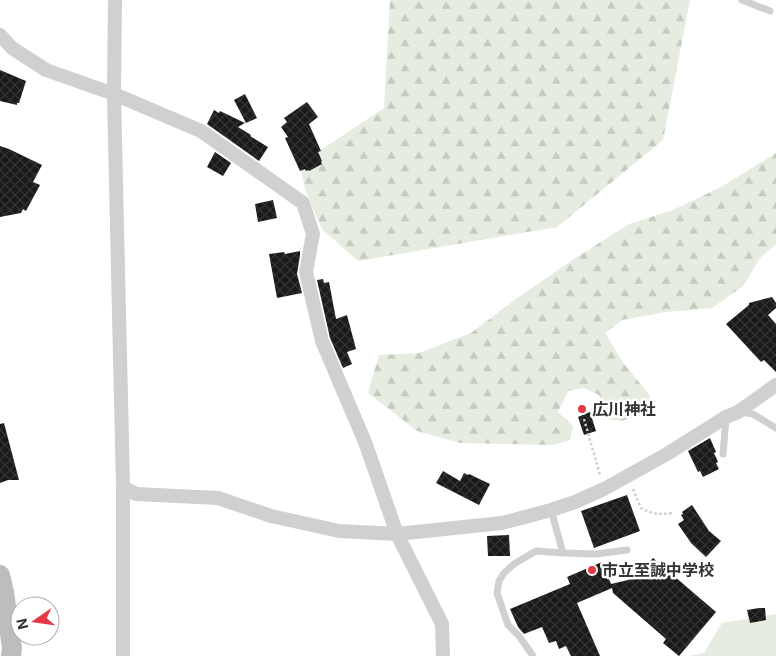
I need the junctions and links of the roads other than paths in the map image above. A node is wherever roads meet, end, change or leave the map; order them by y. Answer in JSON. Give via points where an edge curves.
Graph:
{"nodes":[{"id":1,"x":115,"y":0,"type":"edge"},
{"id":2,"x":742,"y":0,"type":"edge"},
{"id":3,"x":770,"y":11,"type":"dead end"},
{"id":4,"x":0,"y":34,"type":"edge"},
{"id":5,"x":114,"y":94,"type":"junction"},
{"id":6,"x":776,"y":386,"type":"edge"},
{"id":7,"x":732,"y":415,"type":"junction"},
{"id":8,"x":776,"y":428,"type":"edge"},
{"id":9,"x":723,"y":454,"type":"dead end"},
{"id":10,"x":123,"y":487,"type":"junction"},
{"id":11,"x":551,"y":510,"type":"junction"},
{"id":12,"x":397,"y":534,"type":"junction"},
{"id":13,"x":627,"y":550,"type":"dead end"},
{"id":14,"x":563,"y":553,"type":"junction"},
{"id":15,"x":0,"y":575,"type":"edge"},
{"id":16,"x":11,"y":656,"type":"edge"},
{"id":17,"x":124,"y":656,"type":"edge"},
{"id":18,"x":443,"y":656,"type":"edge"},
{"id":19,"x":533,"y":656,"type":"edge"}],
"edges":[{"from":1,"to":5,"type":"street"},
{"from":2,"to":3,"type":"lane"},
{"from":4,"to":5,"type":"street","via":[[12,48],[46,70]]},
{"from":5,"to":10,"type":"street"},
{"from":5,"to":12,"type":"street","via":[[200,131],[303,203],[313,234],[306,272],[322,341],[365,442]]},
{"from":6,"to":7,"type":"street"},
{"from":7,"to":8,"type":"lane","via":[[754,414]]},
{"from":7,"to":9,"type":"lane"},
{"from":7,"to":11,"type":"street","via":[[604,489]]},
{"from":10,"to":12,"type":"street","via":[[136,494],[218,498],[271,516],[339,530]]},
{"from":10,"to":17,"type":"street"},
{"from":11,"to":12,"type":"street","via":[[502,523]]},
{"from":11,"to":14,"type":"lane"},
{"from":12,"to":18,"type":"street","via":[[442,624]]},
{"from":13,"to":14,"type":"lane","via":[[596,554]]},
{"from":14,"to":19,"type":"lane","via":[[536,551],[514,564],[499,581],[497,593],[508,625]]},
{"from":15,"to":16,"type":"main road"}]}
